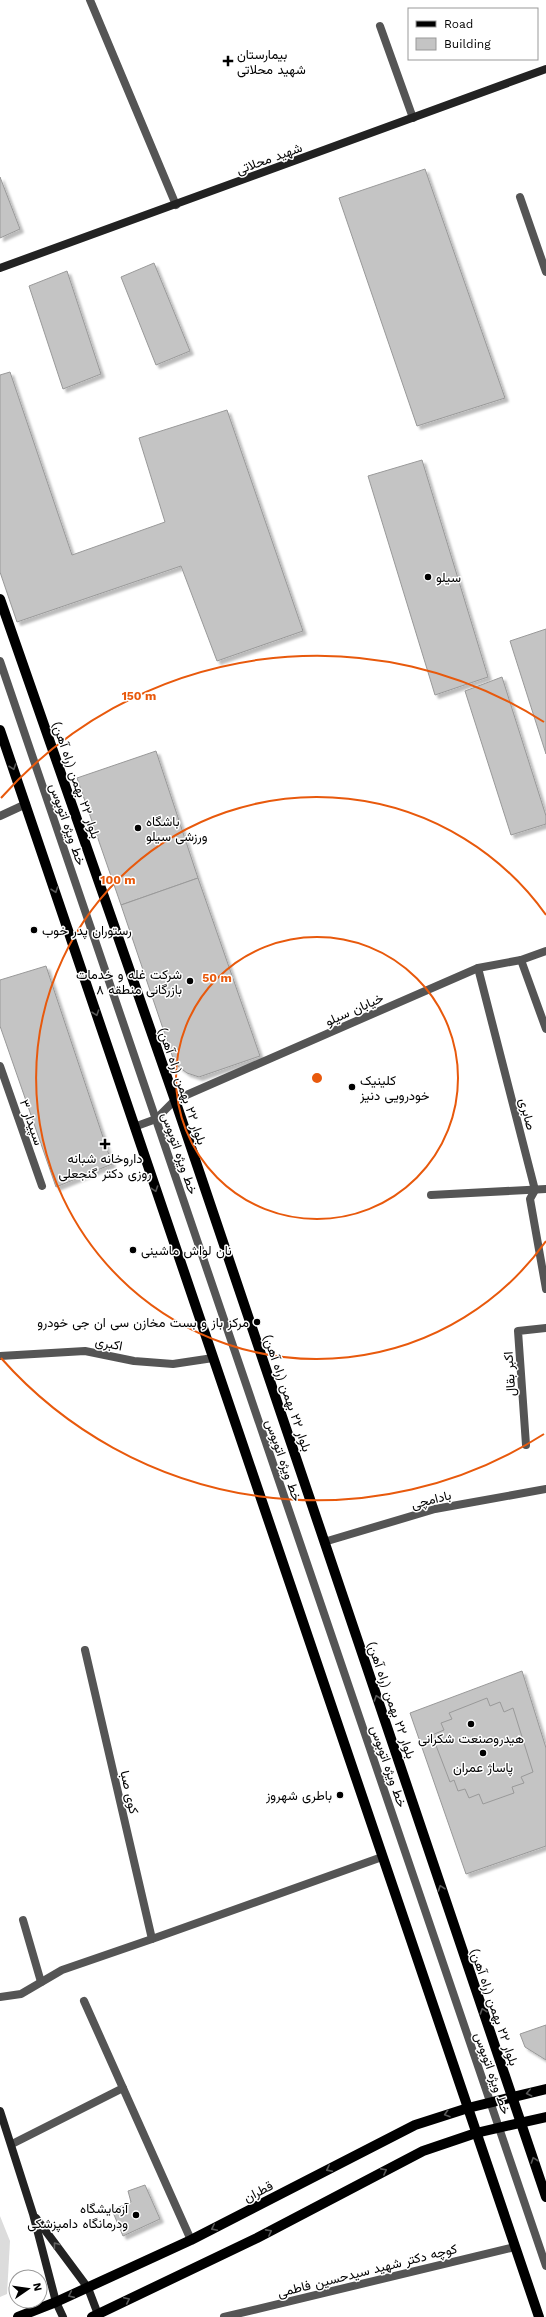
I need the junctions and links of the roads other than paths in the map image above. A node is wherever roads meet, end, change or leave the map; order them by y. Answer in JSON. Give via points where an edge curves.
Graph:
{"nodes":[{"id":1,"x":90,"y":0,"type":"edge"},
{"id":2,"x":380,"y":26,"type":"dead end"},
{"id":3,"x":546,"y":69,"type":"edge"},
{"id":4,"x":413,"y":118,"type":"junction"},
{"id":5,"x":520,"y":197,"type":"dead end"},
{"id":6,"x":176,"y":205,"type":"junction"},
{"id":7,"x":0,"y":268,"type":"edge"},
{"id":8,"x":546,"y":272,"type":"edge"},
{"id":9,"x":0,"y":599,"type":"edge"},
{"id":10,"x":0,"y":661,"type":"edge"},
{"id":11,"x":0,"y":730,"type":"edge"},
{"id":12,"x":26,"y":804,"type":"junction"},
{"id":13,"x":0,"y":816,"type":"edge"},
{"id":14,"x":546,"y":952,"type":"edge"},
{"id":15,"x":521,"y":960,"type":"junction"},
{"id":16,"x":478,"y":968,"type":"junction"},
{"id":17,"x":546,"y":1030,"type":"edge"},
{"id":18,"x":0,"y":1066,"type":"edge"},
{"id":19,"x":175,"y":1100,"type":"junction"},
{"id":20,"x":156,"y":1119,"type":"junction"},
{"id":21,"x":134,"y":1127,"type":"junction"},
{"id":22,"x":42,"y":1186,"type":"dead end"},
{"id":23,"x":546,"y":1189,"type":"edge"},
{"id":24,"x":535,"y":1190,"type":"junction"},
{"id":25,"x":431,"y":1195,"type":"dead end"},
{"id":26,"x":546,"y":1288,"type":"edge"},
{"id":27,"x":546,"y":1328,"type":"edge"},
{"id":28,"x":0,"y":1356,"type":"edge"},
{"id":29,"x":213,"y":1358,"type":"junction"},
{"id":30,"x":526,"y":1444,"type":"dead end"},
{"id":31,"x":546,"y":1489,"type":"edge"},
{"id":32,"x":324,"y":1542,"type":"junction"},
{"id":33,"x":85,"y":1650,"type":"dead end"},
{"id":34,"x":382,"y":1857,"type":"junction"},
{"id":35,"x":22,"y":1920,"type":"dead end"},
{"id":36,"x":152,"y":1939,"type":"junction"},
{"id":37,"x":41,"y":1982,"type":"junction"},
{"id":38,"x":0,"y":1997,"type":"edge"},
{"id":39,"x":84,"y":2001,"type":"dead end"},
{"id":40,"x":123,"y":2088,"type":"junction"},
{"id":41,"x":546,"y":2089,"type":"edge"},
{"id":42,"x":512,"y":2097,"type":"junction"},
{"id":43,"x":490,"y":2102,"type":"junction"},
{"id":44,"x":468,"y":2108,"type":"junction"},
{"id":45,"x":0,"y":2111,"type":"edge"},
{"id":46,"x":546,"y":2117,"type":"edge"},
{"id":47,"x":521,"y":2122,"type":"junction"},
{"id":48,"x":499,"y":2127,"type":"junction"},
{"id":49,"x":476,"y":2133,"type":"junction"},
{"id":50,"x":12,"y":2144,"type":"junction"},
{"id":51,"x":546,"y":2197,"type":"edge"},
{"id":52,"x":33,"y":2214,"type":"junction"},
{"id":53,"x":191,"y":2240,"type":"junction"},
{"id":54,"x":515,"y":2247,"type":"junction"},
{"id":55,"x":546,"y":2266,"type":"edge"},
{"id":56,"x":88,"y":2288,"type":"junction"},
{"id":57,"x":56,"y":2302,"type":"junction"},
{"id":58,"x":96,"y":2316,"type":"edge"},
{"id":59,"x":18,"y":2317,"type":"edge"},
{"id":60,"x":63,"y":2317,"type":"edge"},
{"id":61,"x":224,"y":2317,"type":"edge"},
{"id":62,"x":538,"y":2317,"type":"edge"}],
"edges":[{"from":1,"to":6,"type":"street"},
{"from":2,"to":4,"type":"street"},
{"from":3,"to":4,"type":"street","name":"شهید محلاتی"},
{"from":4,"to":6,"type":"street","name":"شهید محلاتی"},
{"from":5,"to":8,"type":"street"},
{"from":6,"to":7,"type":"street","name":"شهید محلاتی"},
{"from":9,"to":19,"type":"main road","name":"بلوار ۲۲ بهمن (راه آهن)"},
{"from":10,"to":20,"type":"street","name":"خط ویژه اتوبوس"},
{"from":11,"to":12,"type":"main road","one_way":true},
{"from":12,"to":13,"type":"street"},
{"from":12,"to":21,"type":"main road","one_way":true},
{"from":14,"to":15,"type":"street","name":"خیابان سیلو"},
{"from":15,"to":16,"type":"street","name":"خیابان سیلو"},
{"from":15,"to":17,"type":"street"},
{"from":16,"to":19,"type":"street","name":"خیابان سیلو"},
{"from":16,"to":24,"type":"street","name":"صابری"},
{"from":18,"to":22,"type":"street","name":"سپیدار ۳"},
{"from":19,"to":20,"type":"street"},
{"from":19,"to":32,"type":"main road","name":"بلوار ۲۲ بهمن (راه آهن)"},
{"from":20,"to":21,"type":"street"},
{"from":20,"to":43,"type":"street","name":"خط ویژه اتوبوس"},
{"from":21,"to":29,"type":"main road","one_way":true},
{"from":23,"to":24,"type":"street"},
{"from":24,"to":25,"type":"street"},
{"from":24,"to":26,"type":"street","name":"صابری","via":[[530,1199]]},
{"from":27,"to":30,"type":"street","name":"اکبر بقال","via":[[518,1331]]},
{"from":28,"to":29,"type":"street","name":"اکبری","via":[[85,1351],[134,1361],[173,1364]]},
{"from":29,"to":34,"type":"main road"},
{"from":31,"to":32,"type":"street","name":"بادامچی","via":[[435,1509]]},
{"from":42,"to":32,"type":"main road","name":"بلوار ۲۲ بهمن (راه آهن)","one_way":true},
{"from":33,"to":36,"type":"street","name":"کوی صبا"},
{"from":34,"to":36,"type":"street"},
{"from":34,"to":44,"type":"main road"},
{"from":35,"to":37,"type":"street"},
{"from":36,"to":37,"type":"street","via":[[62,1970]]},
{"from":37,"to":38,"type":"street","via":[[21,1994]]},
{"from":39,"to":40,"type":"street"},
{"from":40,"to":50,"type":"street"},
{"from":40,"to":53,"type":"street"},
{"from":41,"to":42,"type":"main road","name":"قطران","one_way":true},
{"from":42,"to":43,"type":"main road","name":"قطران"},
{"from":42,"to":47,"type":"main road","name":"بلوار ۲۲ بهمن (راه آهن)"},
{"from":43,"to":44,"type":"main road","name":"قطران"},
{"from":43,"to":48,"type":"street","name":"خط ویژه اتوبوس"},
{"from":44,"to":49,"type":"main road"},
{"from":44,"to":53,"type":"main road","name":"قطران","one_way":true,"via":[[415,2125]]},
{"from":45,"to":50,"type":"street"},
{"from":46,"to":47,"type":"main road"},
{"from":47,"to":48,"type":"main road"},
{"from":51,"to":47,"type":"main road","name":"بلوار ۲۲ بهمن (راه آهن)","one_way":true},
{"from":48,"to":49,"type":"main road"},
{"from":48,"to":55,"type":"street","name":"خط ویژه اتوبوس"},
{"from":49,"to":54,"type":"main road"},
{"from":58,"to":49,"type":"main road","one_way":true,"via":[[257,2238],[424,2151]]},
{"from":50,"to":52,"type":"street"},
{"from":56,"to":52,"type":"street","one_way":true},
{"from":52,"to":57,"type":"street"},
{"from":53,"to":56,"type":"main road","name":"قطران"},
{"from":54,"to":61,"type":"street","name":"کوچه دکتر شهید سیدحسین فاطمی"},
{"from":54,"to":62,"type":"main road"},
{"from":56,"to":57,"type":"main road","name":"قطران","one_way":true},
{"from":56,"to":58,"type":"street"},
{"from":57,"to":59,"type":"main road","name":"قطران"},
{"from":57,"to":60,"type":"street"}]}
